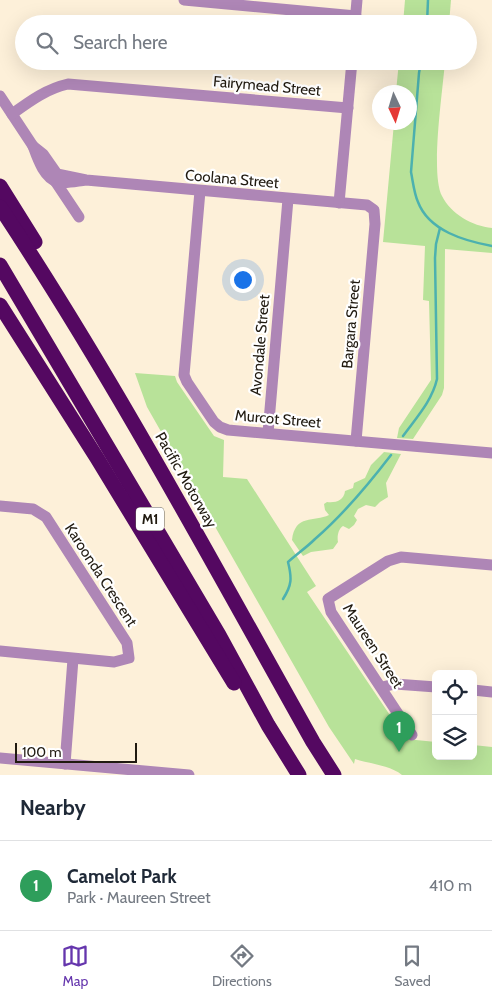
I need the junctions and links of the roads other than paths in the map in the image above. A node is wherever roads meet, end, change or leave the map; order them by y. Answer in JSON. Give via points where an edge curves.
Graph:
{"nodes":[{"id":1,"x":184,"y":0,"type":"edge"},
{"id":2,"x":357,"y":0,"type":"edge"},
{"id":3,"x":313,"y":15,"type":"edge"},
{"id":4,"x":356,"y":15,"type":"edge"},
{"id":5,"x":351,"y":70,"type":"edge"},
{"id":6,"x":0,"y":96,"type":"edge"},
{"id":7,"x":348,"y":108,"type":"junction"},
{"id":8,"x":12,"y":114,"type":"junction"},
{"id":9,"x":56,"y":178,"type":"junction"},
{"id":10,"x":86,"y":180,"type":"junction"},
{"id":11,"x":71,"y":181,"type":"junction"},
{"id":12,"x":0,"y":186,"type":"edge"},
{"id":13,"x":200,"y":191,"type":"junction"},
{"id":14,"x":66,"y":198,"type":"junction"},
{"id":15,"x":288,"y":199,"type":"junction"},
{"id":16,"x":339,"y":203,"type":"junction"},
{"id":17,"x":0,"y":207,"type":"edge"},
{"id":18,"x":374,"y":210,"type":"joint"},
{"id":19,"x":79,"y":217,"type":"dead end"},
{"id":20,"x":0,"y":265,"type":"edge"},
{"id":21,"x":0,"y":305,"type":"edge"},
{"id":22,"x":268,"y":434,"type":"junction"},
{"id":23,"x":356,"y":441,"type":"junction"},
{"id":24,"x":492,"y":453,"type":"edge"},
{"id":25,"x":156,"y":462,"type":"junction"},
{"id":26,"x":0,"y":506,"type":"edge"},
{"id":27,"x":492,"y":565,"type":"edge"},
{"id":28,"x":0,"y":651,"type":"edge"},
{"id":29,"x":73,"y":659,"type":"junction"},
{"id":30,"x":382,"y":687,"type":"junction"},
{"id":31,"x":432,"y":687,"type":"edge"},
{"id":32,"x":477,"y":690,"type":"edge"},
{"id":33,"x":492,"y":692,"type":"edge"},
{"id":34,"x":412,"y":735,"type":"dead end"},
{"id":35,"x":0,"y":758,"type":"edge"},
{"id":36,"x":64,"y":764,"type":"junction"},
{"id":37,"x":189,"y":775,"type":"edge"},
{"id":38,"x":288,"y":775,"type":"edge"},
{"id":39,"x":298,"y":775,"type":"edge"},
{"id":40,"x":334,"y":775,"type":"edge"}],
"edges":[{"from":1,"to":3,"type":"street"},
{"from":2,"to":4,"type":"street"},
{"from":5,"to":7,"type":"street"},
{"from":6,"to":8,"type":"street"},
{"from":7,"to":8,"type":"street","name":"Fairymead Street","via":[[68,84],[42,93]]},
{"from":7,"to":16,"type":"street"},
{"from":8,"to":9,"type":"street","via":[[50,178]]},
{"from":9,"to":10,"type":"street","name":"Coolana Street"},
{"from":9,"to":11,"type":"street","name":"Coolana Street"},
{"from":9,"to":14,"type":"street"},
{"from":10,"to":11,"type":"street","name":"Coolana Street"},
{"from":10,"to":13,"type":"street","name":"Coolana Street"},
{"from":11,"to":14,"type":"street"},
{"from":12,"to":25,"type":"highway","via":[[120,384]]},
{"from":13,"to":15,"type":"street","name":"Coolana Street"},
{"from":13,"to":22,"type":"street","name":"Murcot Street","via":[[184,375],[220,427]]},
{"from":14,"to":19,"type":"street"},
{"from":15,"to":16,"type":"street","name":"Coolana Street"},
{"from":15,"to":22,"type":"street","name":"Avondale Street"},
{"from":16,"to":18,"type":"street","name":"Coolana Street","via":[[367,205]]},
{"from":17,"to":25,"type":"highway","name":"Pacific Motorway","number":"M1","via":[[98,361]]},
{"from":18,"to":23,"type":"street","name":"Bargara Street"},
{"from":20,"to":39,"type":"highway","number":"M1"},
{"from":21,"to":38,"type":"highway","via":[[145,534]]},
{"from":22,"to":23,"type":"street","name":"Murcot Street"},
{"from":23,"to":24,"type":"street","name":"Murcot Street"},
{"from":25,"to":40,"type":"highway","name":"Pacific Motorway","number":"M1"},
{"from":26,"to":29,"type":"street","name":"Karoonda Crescent","via":[[33,509],[46,517],[127,643],[129,658],[114,662]]},
{"from":27,"to":30,"type":"street","name":"Maureen Street","via":[[401,557],[388,560],[328,599],[331,612]]},
{"from":28,"to":29,"type":"street","name":"Karoonda Crescent"},
{"from":29,"to":36,"type":"street"},
{"from":30,"to":31,"type":"street","via":[[395,684]]},
{"from":30,"to":34,"type":"street","name":"Maureen Street"},
{"from":32,"to":33,"type":"street"},
{"from":35,"to":36,"type":"street"},
{"from":36,"to":37,"type":"street"}]}
